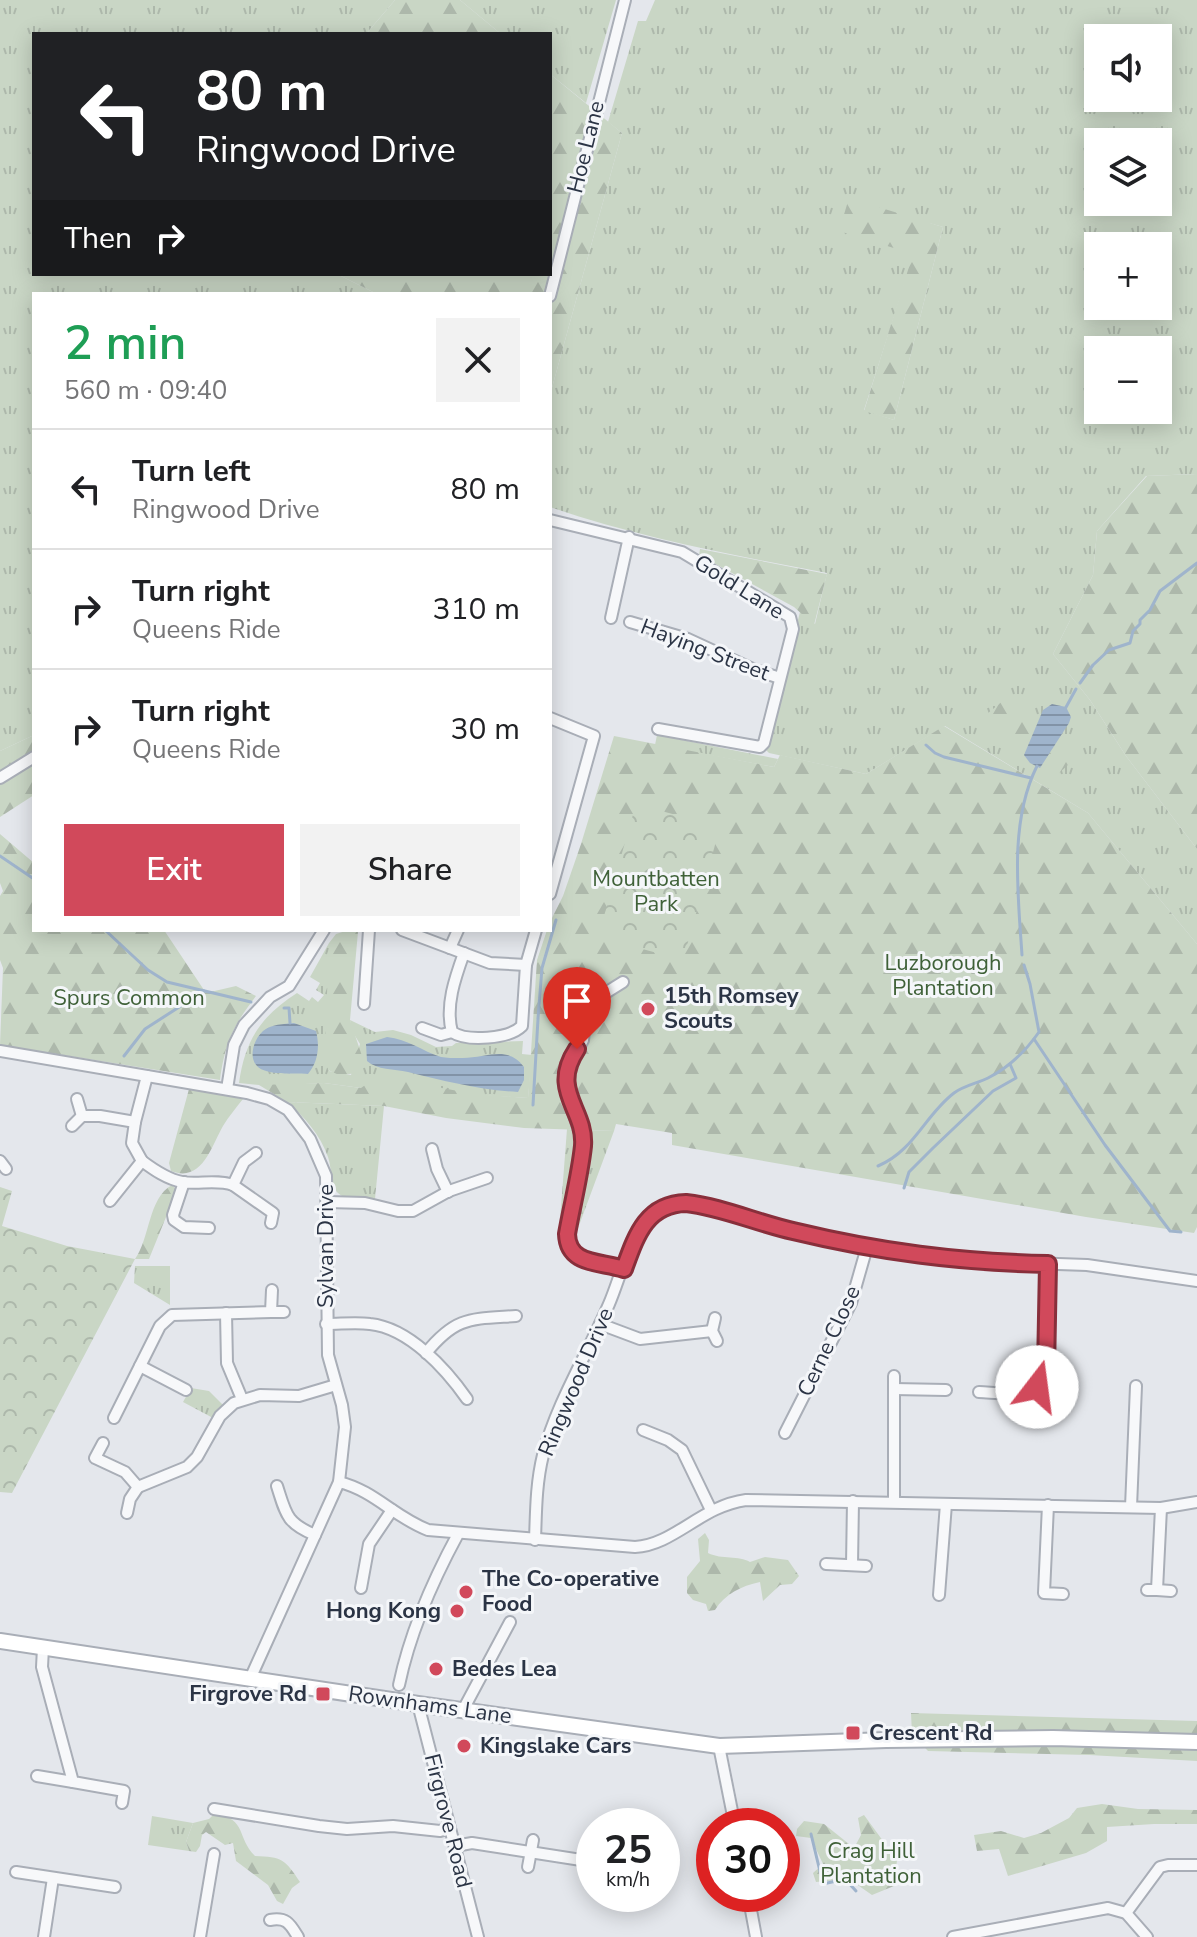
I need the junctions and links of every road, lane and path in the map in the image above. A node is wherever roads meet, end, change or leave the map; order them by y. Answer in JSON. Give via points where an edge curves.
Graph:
{"nodes":[{"id":1,"x":625,"y":0,"type":"edge"},
{"id":2,"x":551,"y":292,"type":"edge"},
{"id":3,"x":552,"y":520,"type":"edge"},
{"id":4,"x":629,"y":537,"type":"junction"},
{"id":5,"x":611,"y":618,"type":"dead end"},
{"id":6,"x":630,"y":622,"type":"dead end"},
{"id":7,"x":780,"y":678,"type":"junction"},
{"id":8,"x":552,"y":719,"type":"edge"},
{"id":9,"x":658,"y":729,"type":"dead end"},
{"id":10,"x":32,"y":758,"type":"edge"},
{"id":11,"x":0,"y":778,"type":"edge"},
{"id":12,"x":552,"y":887,"type":"edge"},
{"id":13,"x":323,"y":932,"type":"edge"},
{"id":14,"x":369,"y":932,"type":"edge"},
{"id":15,"x":407,"y":932,"type":"edge"},
{"id":16,"x":457,"y":932,"type":"edge"},
{"id":17,"x":535,"y":932,"type":"edge"},
{"id":18,"x":450,"y":948,"type":"junction"},
{"id":19,"x":464,"y":953,"type":"junction"},
{"id":20,"x":526,"y":965,"type":"junction"},
{"id":21,"x":623,"y":982,"type":"dead end"},
{"id":22,"x":364,"y":1004,"type":"dead end"},
{"id":23,"x":422,"y":1028,"type":"dead end"},
{"id":24,"x":452,"y":1032,"type":"junction"},
{"id":25,"x":0,"y":1051,"type":"edge"},
{"id":26,"x":147,"y":1076,"type":"junction"},
{"id":27,"x":227,"y":1089,"type":"junction"},
{"id":28,"x":77,"y":1099,"type":"dead end"},
{"id":29,"x":82,"y":1116,"type":"junction"},
{"id":30,"x":135,"y":1122,"type":"junction"},
{"id":31,"x":72,"y":1126,"type":"dead end"},
{"id":32,"x":432,"y":1149,"type":"dead end"},
{"id":33,"x":256,"y":1153,"type":"dead end"},
{"id":34,"x":142,"y":1161,"type":"junction"},
{"id":35,"x":487,"y":1178,"type":"dead end"},
{"id":36,"x":184,"y":1182,"type":"junction"},
{"id":37,"x":233,"y":1185,"type":"junction"},
{"id":38,"x":448,"y":1192,"type":"junction"},
{"id":39,"x":110,"y":1201,"type":"dead end"},
{"id":40,"x":328,"y":1202,"type":"junction"},
{"id":41,"x":271,"y":1223,"type":"dead end"},
{"id":42,"x":209,"y":1228,"type":"dead end"},
{"id":43,"x":867,"y":1247,"type":"junction"},
{"id":44,"x":1048,"y":1264,"type":"junction"},
{"id":45,"x":624,"y":1269,"type":"junction"},
{"id":46,"x":1197,"y":1281,"type":"edge"},
{"id":47,"x":272,"y":1290,"type":"dead end"},
{"id":48,"x":271,"y":1312,"type":"junction"},
{"id":49,"x":284,"y":1312,"type":"dead end"},
{"id":50,"x":226,"y":1313,"type":"junction"},
{"id":51,"x":516,"y":1316,"type":"dead end"},
{"id":52,"x":715,"y":1318,"type":"dead end"},
{"id":53,"x":326,"y":1324,"type":"junction"},
{"id":54,"x":600,"y":1324,"type":"junction"},
{"id":55,"x":712,"y":1331,"type":"junction"},
{"id":56,"x":717,"y":1341,"type":"dead end"},
{"id":57,"x":426,"y":1353,"type":"junction"},
{"id":58,"x":140,"y":1366,"type":"junction"},
{"id":59,"x":894,"y":1376,"type":"dead end"},
{"id":60,"x":993,"y":1380,"type":"dead end"},
{"id":61,"x":336,"y":1385,"type":"junction"},
{"id":62,"x":1136,"y":1386,"type":"dead end"},
{"id":63,"x":894,"y":1389,"type":"junction"},
{"id":64,"x":186,"y":1390,"type":"dead end"},
{"id":65,"x":946,"y":1390,"type":"dead end"},
{"id":66,"x":979,"y":1392,"type":"dead end"},
{"id":67,"x":993,"y":1393,"type":"junction"},
{"id":68,"x":242,"y":1399,"type":"junction"},
{"id":69,"x":467,"y":1399,"type":"dead end"},
{"id":70,"x":114,"y":1418,"type":"dead end"},
{"id":71,"x":643,"y":1430,"type":"dead end"},
{"id":72,"x":785,"y":1433,"type":"dead end"},
{"id":73,"x":103,"y":1443,"type":"dead end"},
{"id":74,"x":339,"y":1482,"type":"junction"},
{"id":75,"x":277,"y":1486,"type":"dead end"},
{"id":76,"x":138,"y":1487,"type":"junction"},
{"id":77,"x":853,"y":1501,"type":"junction"},
{"id":78,"x":894,"y":1502,"type":"junction"},
{"id":79,"x":1197,"y":1502,"type":"edge"},
{"id":80,"x":946,"y":1504,"type":"junction"},
{"id":81,"x":1048,"y":1505,"type":"junction"},
{"id":82,"x":1131,"y":1507,"type":"junction"},
{"id":83,"x":1161,"y":1508,"type":"junction"},
{"id":84,"x":392,"y":1510,"type":"junction"},
{"id":85,"x":711,"y":1510,"type":"junction"},
{"id":86,"x":127,"y":1513,"type":"dead end"},
{"id":87,"x":458,"y":1534,"type":"junction"},
{"id":88,"x":315,"y":1535,"type":"junction"},
{"id":89,"x":535,"y":1540,"type":"junction"},
{"id":90,"x":826,"y":1564,"type":"dead end"},
{"id":91,"x":852,"y":1565,"type":"junction"},
{"id":92,"x":866,"y":1566,"type":"dead end"},
{"id":93,"x":361,"y":1588,"type":"dead end"},
{"id":94,"x":1171,"y":1591,"type":"dead end"},
{"id":95,"x":1063,"y":1594,"type":"dead end"},
{"id":96,"x":939,"y":1595,"type":"dead end"},
{"id":97,"x":510,"y":1622,"type":"dead end"},
{"id":98,"x":0,"y":1641,"type":"edge"},
{"id":99,"x":43,"y":1648,"type":"junction"},
{"id":100,"x":250,"y":1679,"type":"junction"},
{"id":101,"x":399,"y":1685,"type":"dead end"},
{"id":102,"x":418,"y":1704,"type":"junction"},
{"id":103,"x":463,"y":1710,"type":"junction"},
{"id":104,"x":1197,"y":1742,"type":"edge"},
{"id":105,"x":719,"y":1746,"type":"junction"},
{"id":106,"x":37,"y":1776,"type":"dead end"},
{"id":107,"x":73,"y":1782,"type":"junction"},
{"id":108,"x":122,"y":1803,"type":"dead end"},
{"id":109,"x":731,"y":1808,"type":"edge"},
{"id":110,"x":214,"y":1809,"type":"dead end"},
{"id":111,"x":450,"y":1828,"type":"junction"},
{"id":112,"x":533,"y":1840,"type":"dead end"},
{"id":113,"x":455,"y":1846,"type":"junction"},
{"id":114,"x":531,"y":1852,"type":"junction"},
{"id":115,"x":214,"y":1854,"type":"dead end"},
{"id":116,"x":576,"y":1858,"type":"edge"},
{"id":117,"x":1197,"y":1865,"type":"edge"},
{"id":118,"x":528,"y":1867,"type":"dead end"},
{"id":119,"x":16,"y":1872,"type":"dead end"},
{"id":120,"x":53,"y":1878,"type":"junction"},
{"id":121,"x":115,"y":1887,"type":"dead end"},
{"id":122,"x":751,"y":1912,"type":"edge"},
{"id":123,"x":1126,"y":1913,"type":"junction"},
{"id":124,"x":270,"y":1920,"type":"dead end"},
{"id":125,"x":1014,"y":1931,"type":"edge"},
{"id":126,"x":44,"y":1937,"type":"edge"},
{"id":127,"x":200,"y":1937,"type":"edge"},
{"id":128,"x":298,"y":1937,"type":"edge"},
{"id":129,"x":478,"y":1937,"type":"edge"},
{"id":130,"x":756,"y":1937,"type":"edge"},
{"id":131,"x":953,"y":1937,"type":"edge"},
{"id":132,"x":1147,"y":1937,"type":"edge"}],
"edges":[{"from":1,"to":2,"type":"street","name":"Hoe Lane"},
{"from":3,"to":4,"type":"street","name":"Gold Lane"},
{"from":4,"to":5,"type":"street"},
{"from":4,"to":7,"type":"street","name":"Gold Lane","via":[[693,557],[790,617],[793,629]]},
{"from":6,"to":7,"type":"street","name":"Haying Street","via":[[688,639]]},
{"from":7,"to":9,"type":"street","name":"Gold Lane","via":[[760,747]]},
{"from":8,"to":12,"type":"street","via":[[594,736]]},
{"from":10,"to":11,"type":"street"},
{"from":13,"to":27,"type":"street","via":[[289,986],[270,997],[244,1025],[234,1045]]},
{"from":14,"to":22,"type":"street"},
{"from":15,"to":18,"type":"street"},
{"from":16,"to":18,"type":"street"},
{"from":17,"to":20,"type":"street"},
{"from":18,"to":19,"type":"street"},
{"from":19,"to":20,"type":"street","via":[[490,963]]},
{"from":19,"to":24,"type":"street","via":[[452,994]]},
{"from":20,"to":24,"type":"street","via":[[518,1031],[467,1038]]},
{"from":21,"to":45,"type":"street","via":[[591,1002],[583,1040],[571,1058],[569,1100],[583,1142],[567,1242],[581,1259]]},
{"from":23,"to":24,"type":"street","via":[[441,1035]]},
{"from":25,"to":26,"type":"street","name":"Sylvan Drive"},
{"from":26,"to":27,"type":"street","name":"Sylvan Drive"},
{"from":26,"to":30,"type":"street"},
{"from":27,"to":40,"type":"street","name":"Sylvan Drive","via":[[269,1099],[288,1110],[310,1139],[326,1176]]},
{"from":28,"to":29,"type":"street"},
{"from":29,"to":30,"type":"street"},
{"from":29,"to":31,"type":"street"},
{"from":30,"to":34,"type":"street","via":[[132,1143]]},
{"from":32,"to":38,"type":"street"},
{"from":33,"to":37,"type":"street","via":[[244,1162]]},
{"from":34,"to":36,"type":"street"},
{"from":34,"to":39,"type":"street"},
{"from":35,"to":38,"type":"street"},
{"from":36,"to":37,"type":"street"},
{"from":36,"to":42,"type":"street","via":[[174,1220],[184,1227]]},
{"from":37,"to":41,"type":"street","via":[[273,1213]]},
{"from":38,"to":40,"type":"street","via":[[413,1211]]},
{"from":40,"to":53,"type":"street","name":"Sylvan Drive"},
{"from":43,"to":44,"type":"street","name":"Ringwood Drive","via":[[949,1260]]},
{"from":43,"to":45,"type":"street","name":"Ringwood Drive","via":[[677,1203],[648,1218]]},
{"from":43,"to":72,"type":"street","name":"Cerne Close","via":[[851,1303]]},
{"from":44,"to":46,"type":"street","name":"Ringwood Drive"},
{"from":44,"to":67,"type":"street","via":[[1044,1377],[1030,1392]]},
{"from":45,"to":54,"type":"street","name":"Ringwood Drive"},
{"from":47,"to":48,"type":"street"},
{"from":48,"to":49,"type":"street"},
{"from":48,"to":50,"type":"street"},
{"from":50,"to":58,"type":"street","via":[[172,1315],[160,1326]]},
{"from":50,"to":68,"type":"street","via":[[227,1363]]},
{"from":51,"to":57,"type":"street","via":[[495,1323],[462,1321]]},
{"from":52,"to":55,"type":"street"},
{"from":53,"to":57,"type":"street","via":[[383,1326]]},
{"from":53,"to":61,"type":"street","name":"Sylvan Drive"},
{"from":54,"to":55,"type":"street","via":[[640,1339]]},
{"from":54,"to":89,"type":"street","name":"Ringwood Drive","via":[[544,1453]]},
{"from":55,"to":56,"type":"street"},
{"from":57,"to":69,"type":"street"},
{"from":58,"to":64,"type":"street"},
{"from":58,"to":70,"type":"street"},
{"from":59,"to":63,"type":"street"},
{"from":60,"to":67,"type":"street"},
{"from":61,"to":68,"type":"street","via":[[299,1396]]},
{"from":61,"to":74,"type":"street","name":"Sylvan Drive","via":[[345,1427]]},
{"from":62,"to":82,"type":"street"},
{"from":63,"to":65,"type":"street","via":[[923,1384]]},
{"from":63,"to":78,"type":"street"},
{"from":66,"to":67,"type":"street"},
{"from":68,"to":76,"type":"street","via":[[220,1416],[187,1467]]},
{"from":71,"to":85,"type":"street","via":[[682,1450]]},
{"from":73,"to":76,"type":"street","via":[[93,1462],[125,1472]]},
{"from":74,"to":84,"type":"street","via":[[366,1490]]},
{"from":74,"to":88,"type":"street","name":"Sylvan Drive"},
{"from":75,"to":88,"type":"street","via":[[293,1525]]},
{"from":76,"to":86,"type":"street"},
{"from":77,"to":78,"type":"street"},
{"from":77,"to":85,"type":"street","via":[[746,1500]]},
{"from":77,"to":91,"type":"street"},
{"from":78,"to":80,"type":"street"},
{"from":79,"to":83,"type":"street"},
{"from":80,"to":81,"type":"street"},
{"from":80,"to":96,"type":"street"},
{"from":81,"to":82,"type":"street"},
{"from":81,"to":95,"type":"street","via":[[1040,1593]]},
{"from":82,"to":83,"type":"street"},
{"from":83,"to":94,"type":"street","via":[[1152,1590]]},
{"from":84,"to":87,"type":"street","via":[[414,1525]]},
{"from":84,"to":93,"type":"street","via":[[369,1544]]},
{"from":85,"to":89,"type":"street","via":[[644,1547]]},
{"from":87,"to":89,"type":"street"},
{"from":87,"to":101,"type":"street","via":[[427,1596]]},
{"from":88,"to":100,"type":"street","name":"Sylvan Drive"},
{"from":90,"to":91,"type":"street"},
{"from":91,"to":92,"type":"street"},
{"from":97,"to":103,"type":"street"},
{"from":98,"to":99,"type":"street","name":"Rownhams Lane"},
{"from":99,"to":100,"type":"street","name":"Rownhams Lane"},
{"from":99,"to":107,"type":"street","via":[[42,1667]]},
{"from":100,"to":102,"type":"street","name":"Rownhams Lane"},
{"from":102,"to":103,"type":"street","name":"Rownhams Lane"},
{"from":102,"to":111,"type":"street","name":"Firgrove Road"},
{"from":103,"to":105,"type":"street","name":"Rownhams Lane"},
{"from":104,"to":105,"type":"street","name":"Rownhams Lane","via":[[1053,1738]]},
{"from":105,"to":109,"type":"street"},
{"from":106,"to":107,"type":"street"},
{"from":107,"to":108,"type":"street","via":[[124,1791]]},
{"from":110,"to":111,"type":"street","via":[[321,1827]]},
{"from":111,"to":113,"type":"street","name":"Firgrove Road"},
{"from":112,"to":114,"type":"street"},
{"from":113,"to":114,"type":"street","via":[[472,1843]]},
{"from":113,"to":129,"type":"street","name":"Firgrove Road"},
{"from":114,"to":116,"type":"street"},
{"from":114,"to":118,"type":"street"},
{"from":115,"to":127,"type":"street"},
{"from":117,"to":123,"type":"street","via":[[1160,1867]]},
{"from":119,"to":120,"type":"street"},
{"from":120,"to":121,"type":"street"},
{"from":120,"to":126,"type":"street"},
{"from":122,"to":130,"type":"street"},
{"from":123,"to":125,"type":"street","via":[[1108,1908]]},
{"from":123,"to":132,"type":"street"},
{"from":124,"to":128,"type":"street","via":[[287,1920]]},
{"from":125,"to":131,"type":"street"}]}
